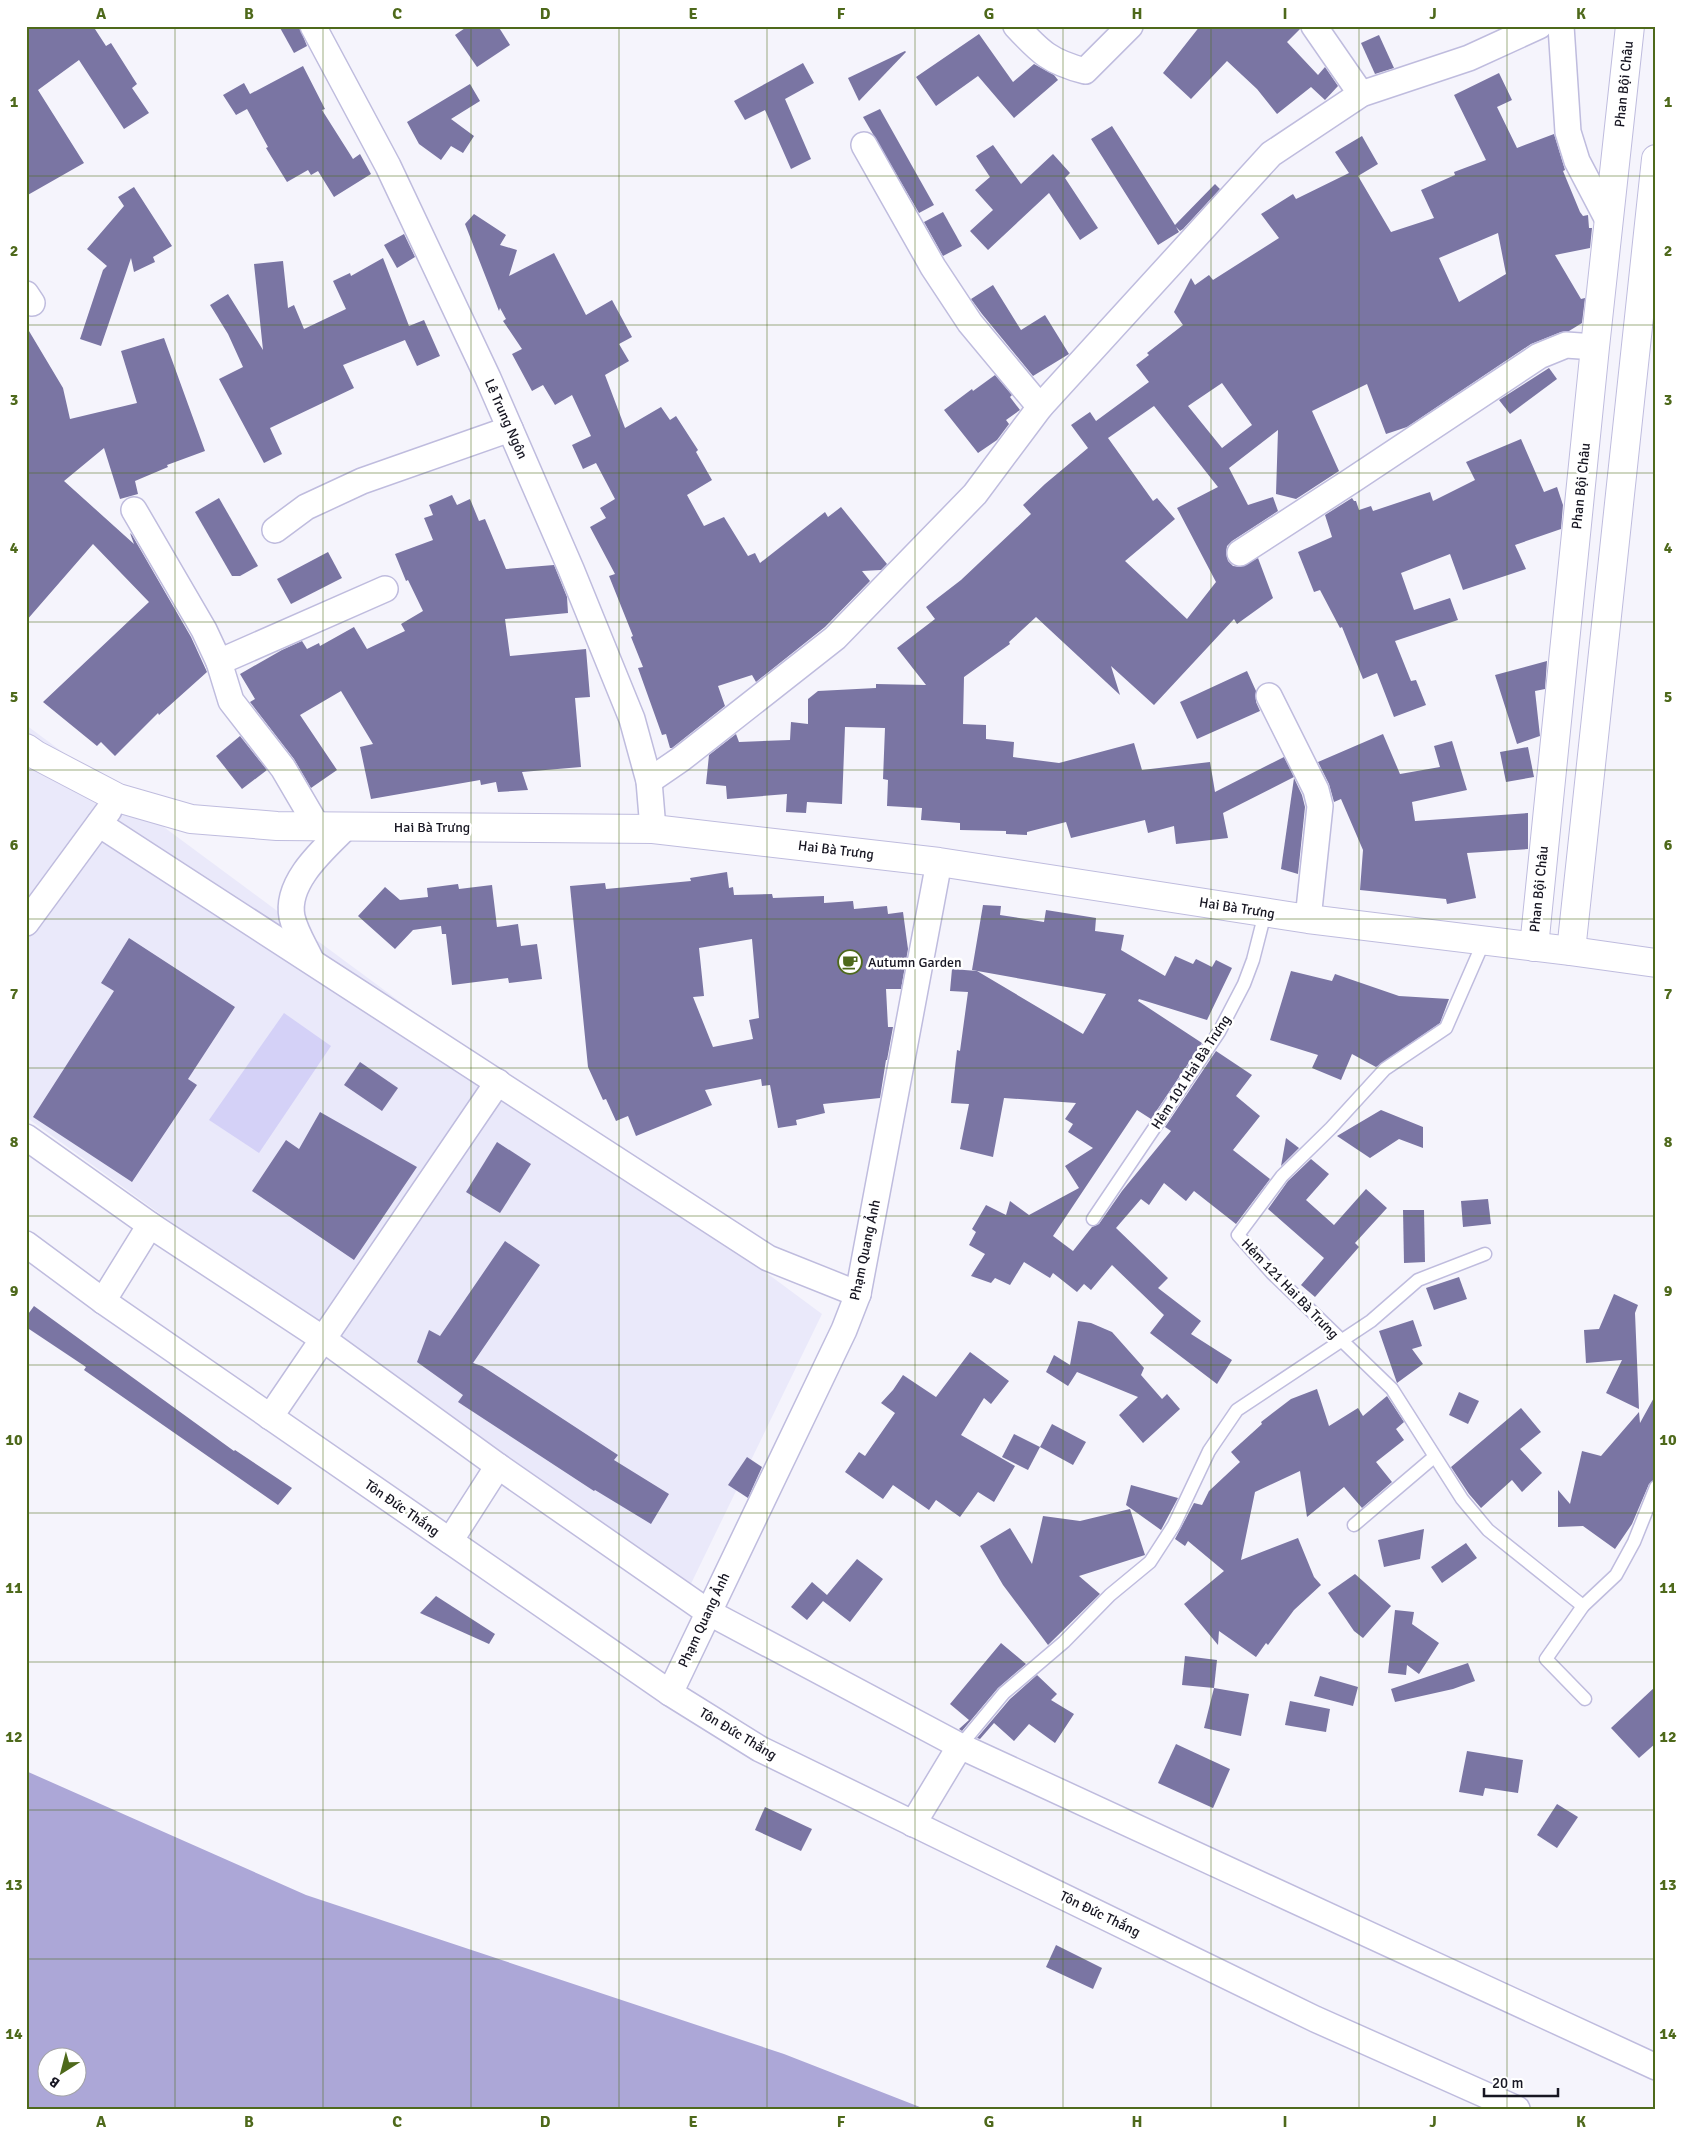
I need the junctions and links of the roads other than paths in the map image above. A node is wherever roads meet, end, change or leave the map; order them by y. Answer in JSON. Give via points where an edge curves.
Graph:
{"nodes":[{"id":1,"x":1016,"y":26,"type":"edge"},
{"id":2,"x":1130,"y":26,"type":"edge"},
{"id":3,"x":1314,"y":26,"type":"edge"},
{"id":4,"x":1539,"y":26,"type":"edge"},
{"id":5,"x":1561,"y":26,"type":"edge"},
{"id":6,"x":1630,"y":26,"type":"edge"},
{"id":7,"x":320,"y":29,"type":"edge"},
{"id":8,"x":1361,"y":94,"type":"junction"},
{"id":9,"x":864,"y":145,"type":"dead end"},
{"id":10,"x":1656,"y":159,"type":"edge"},
{"id":11,"x":1609,"y":222,"type":"junction"},
{"id":12,"x":1599,"y":309,"type":"junction"},
{"id":13,"x":1638,"y":312,"type":"junction"},
{"id":14,"x":1595,"y":347,"type":"junction"},
{"id":15,"x":1040,"y":407,"type":"junction"},
{"id":16,"x":510,"y":429,"type":"junction"},
{"id":17,"x":134,"y":510,"type":"dead end"},
{"id":18,"x":274,"y":530,"type":"dead end"},
{"id":19,"x":1240,"y":553,"type":"dead end"},
{"id":20,"x":385,"y":589,"type":"dead end"},
{"id":21,"x":219,"y":662,"type":"junction"},
{"id":22,"x":1269,"y":696,"type":"dead end"},
{"id":23,"x":26,"y":748,"type":"edge"},
{"id":24,"x":649,"y":781,"type":"junction"},
{"id":25,"x":118,"y":798,"type":"junction"},
{"id":26,"x":99,"y":824,"type":"junction"},
{"id":27,"x":317,"y":826,"type":"junction"},
{"id":28,"x":346,"y":826,"type":"junction"},
{"id":29,"x":653,"y":829,"type":"junction"},
{"id":30,"x":939,"y":862,"type":"junction"},
{"id":31,"x":1265,"y":913,"type":"junction"},
{"id":32,"x":1308,"y":919,"type":"junction"},
{"id":33,"x":26,"y":923,"type":"edge"},
{"id":34,"x":1484,"y":940,"type":"junction"},
{"id":35,"x":1534,"y":946,"type":"junction"},
{"id":36,"x":1571,"y":951,"type":"junction"},
{"id":37,"x":310,"y":960,"type":"junction"},
{"id":38,"x":1656,"y":963,"type":"edge"},
{"id":39,"x":498,"y":1082,"type":"junction"},
{"id":40,"x":26,"y":1137,"type":"edge"},
{"id":41,"x":1093,"y":1219,"type":"dead end"},
{"id":42,"x":150,"y":1225,"type":"junction"},
{"id":43,"x":26,"y":1244,"type":"edge"},
{"id":44,"x":1485,"y":1254,"type":"dead end"},
{"id":45,"x":858,"y":1294,"type":"junction"},
{"id":46,"x":103,"y":1301,"type":"junction"},
{"id":47,"x":323,"y":1339,"type":"junction"},
{"id":48,"x":1340,"y":1341,"type":"junction"},
{"id":49,"x":270,"y":1417,"type":"junction"},
{"id":50,"x":1434,"y":1457,"type":"junction"},
{"id":51,"x":498,"y":1466,"type":"junction"},
{"id":52,"x":1656,"y":1487,"type":"edge"},
{"id":53,"x":1354,"y":1525,"type":"dead end"},
{"id":54,"x":450,"y":1541,"type":"junction"},
{"id":55,"x":1583,"y":1606,"type":"junction"},
{"id":56,"x":708,"y":1612,"type":"junction"},
{"id":57,"x":670,"y":1693,"type":"junction"},
{"id":58,"x":1585,"y":1699,"type":"dead end"},
{"id":59,"x":960,"y":1746,"type":"junction"},
{"id":60,"x":913,"y":1824,"type":"junction"},
{"id":61,"x":1656,"y":2067,"type":"edge"},
{"id":62,"x":1517,"y":2109,"type":"edge"}],
"edges":[{"from":1,"to":2,"type":"street","via":[[1042,53],[1063,65],[1085,71]]},
{"from":3,"to":8,"type":"street"},
{"from":4,"to":8,"type":"street","via":[[1469,58]]},
{"from":5,"to":11,"type":"street","via":[[1568,132],[1577,161]]},
{"from":6,"to":11,"type":"street","name":"Phan Bội Châu"},
{"from":7,"to":16,"type":"street","name":"Lê Trung Ngôn","via":[[388,166]]},
{"from":8,"to":15,"type":"street","via":[[1271,154]]},
{"from":9,"to":15,"type":"street","via":[[933,267],[970,323]]},
{"from":10,"to":13,"type":"street"},
{"from":11,"to":12,"type":"street","name":"Phan Bội Châu"},
{"from":12,"to":13,"type":"street"},
{"from":12,"to":14,"type":"street","name":"Phan Bội Châu"},
{"from":13,"to":36,"type":"street"},
{"from":14,"to":19,"type":"street","via":[[1566,345],[1538,356]]},
{"from":14,"to":35,"type":"street","name":"Phan Bội Châu"},
{"from":15,"to":24,"type":"street","via":[[975,494],[835,638]]},
{"from":16,"to":18,"type":"street","via":[[362,481],[306,507]]},
{"from":16,"to":24,"type":"street","name":"Lê Trung Ngôn","via":[[632,719]]},
{"from":17,"to":21,"type":"street","via":[[204,630]]},
{"from":20,"to":21,"type":"street"},
{"from":21,"to":27,"type":"street","via":[[231,701],[283,768]]},
{"from":22,"to":32,"type":"street","via":[[1316,790],[1320,806]]},
{"from":23,"to":25,"type":"street","name":"Hai Bà Trưng"},
{"from":24,"to":29,"type":"street","name":"Lê Trung Ngôn"},
{"from":25,"to":26,"type":"street"},
{"from":25,"to":27,"type":"street","name":"Hai Bà Trưng","via":[[191,819]]},
{"from":26,"to":33,"type":"street"},
{"from":26,"to":37,"type":"street"},
{"from":27,"to":28,"type":"street","name":"Hai Bà Trưng"},
{"from":28,"to":29,"type":"street","name":"Hai Bà Trưng"},
{"from":28,"to":37,"type":"street","via":[[308,866],[293,893],[292,917]]},
{"from":29,"to":30,"type":"street","name":"Hai Bà Trưng"},
{"from":30,"to":31,"type":"street","name":"Hai Bà Trưng"},
{"from":30,"to":45,"type":"street","name":"Phạm Quang Ảnh"},
{"from":31,"to":32,"type":"street","name":"Hai Bà Trưng"},
{"from":31,"to":41,"type":"lane","name":"Hẻm 101 Hai Bà Trưng","via":[[1253,960],[1219,1032]]},
{"from":32,"to":34,"type":"street","name":"Hai Bà Trưng"},
{"from":34,"to":35,"type":"street","name":"Hai Bà Trưng"},
{"from":34,"to":48,"type":"lane","name":"Hẻm 121 Hai Bà Trưng","via":[[1446,1028],[1385,1069],[1282,1176],[1238,1235]]},
{"from":35,"to":36,"type":"street","name":"Hai Bà Trưng"},
{"from":36,"to":38,"type":"street","name":"Hai Bà Trưng"},
{"from":37,"to":39,"type":"street"},
{"from":39,"to":45,"type":"street","via":[[768,1258]]},
{"from":39,"to":47,"type":"street"},
{"from":40,"to":42,"type":"street"},
{"from":42,"to":46,"type":"street"},
{"from":42,"to":47,"type":"street"},
{"from":43,"to":46,"type":"street","name":"Tôn Đức Thắng"},
{"from":44,"to":48,"type":"lane","via":[[1418,1280],[1370,1321]]},
{"from":45,"to":56,"type":"street","name":"Phạm Quang Ảnh","via":[[844,1330]]},
{"from":46,"to":49,"type":"street","name":"Tôn Đức Thắng"},
{"from":47,"to":49,"type":"street"},
{"from":47,"to":51,"type":"street"},
{"from":48,"to":50,"type":"lane","name":"Hẻm 121 Hai Bà Trưng","via":[[1392,1389]]},
{"from":48,"to":59,"type":"lane","via":[[1237,1410],[1208,1452],[1174,1525],[1150,1562],[1004,1693]]},
{"from":49,"to":54,"type":"street","name":"Tôn Đức Thắng"},
{"from":50,"to":53,"type":"lane"},
{"from":50,"to":55,"type":"lane","name":"Hẻm 121 Hai Bà Trưng","via":[[1488,1530]]},
{"from":51,"to":54,"type":"street"},
{"from":51,"to":56,"type":"street"},
{"from":52,"to":55,"type":"lane","via":[[1634,1542],[1616,1575]]},
{"from":54,"to":57,"type":"street","name":"Tôn Đức Thắng"},
{"from":55,"to":58,"type":"lane","via":[[1546,1658]]},
{"from":56,"to":57,"type":"street","name":"Phạm Quang Ảnh"},
{"from":56,"to":59,"type":"street"},
{"from":57,"to":60,"type":"street","name":"Tôn Đức Thắng","via":[[760,1749]]},
{"from":59,"to":60,"type":"street"},
{"from":59,"to":61,"type":"street"},
{"from":60,"to":62,"type":"street","name":"Tôn Đức Thắng","via":[[1315,2019]]}]}
